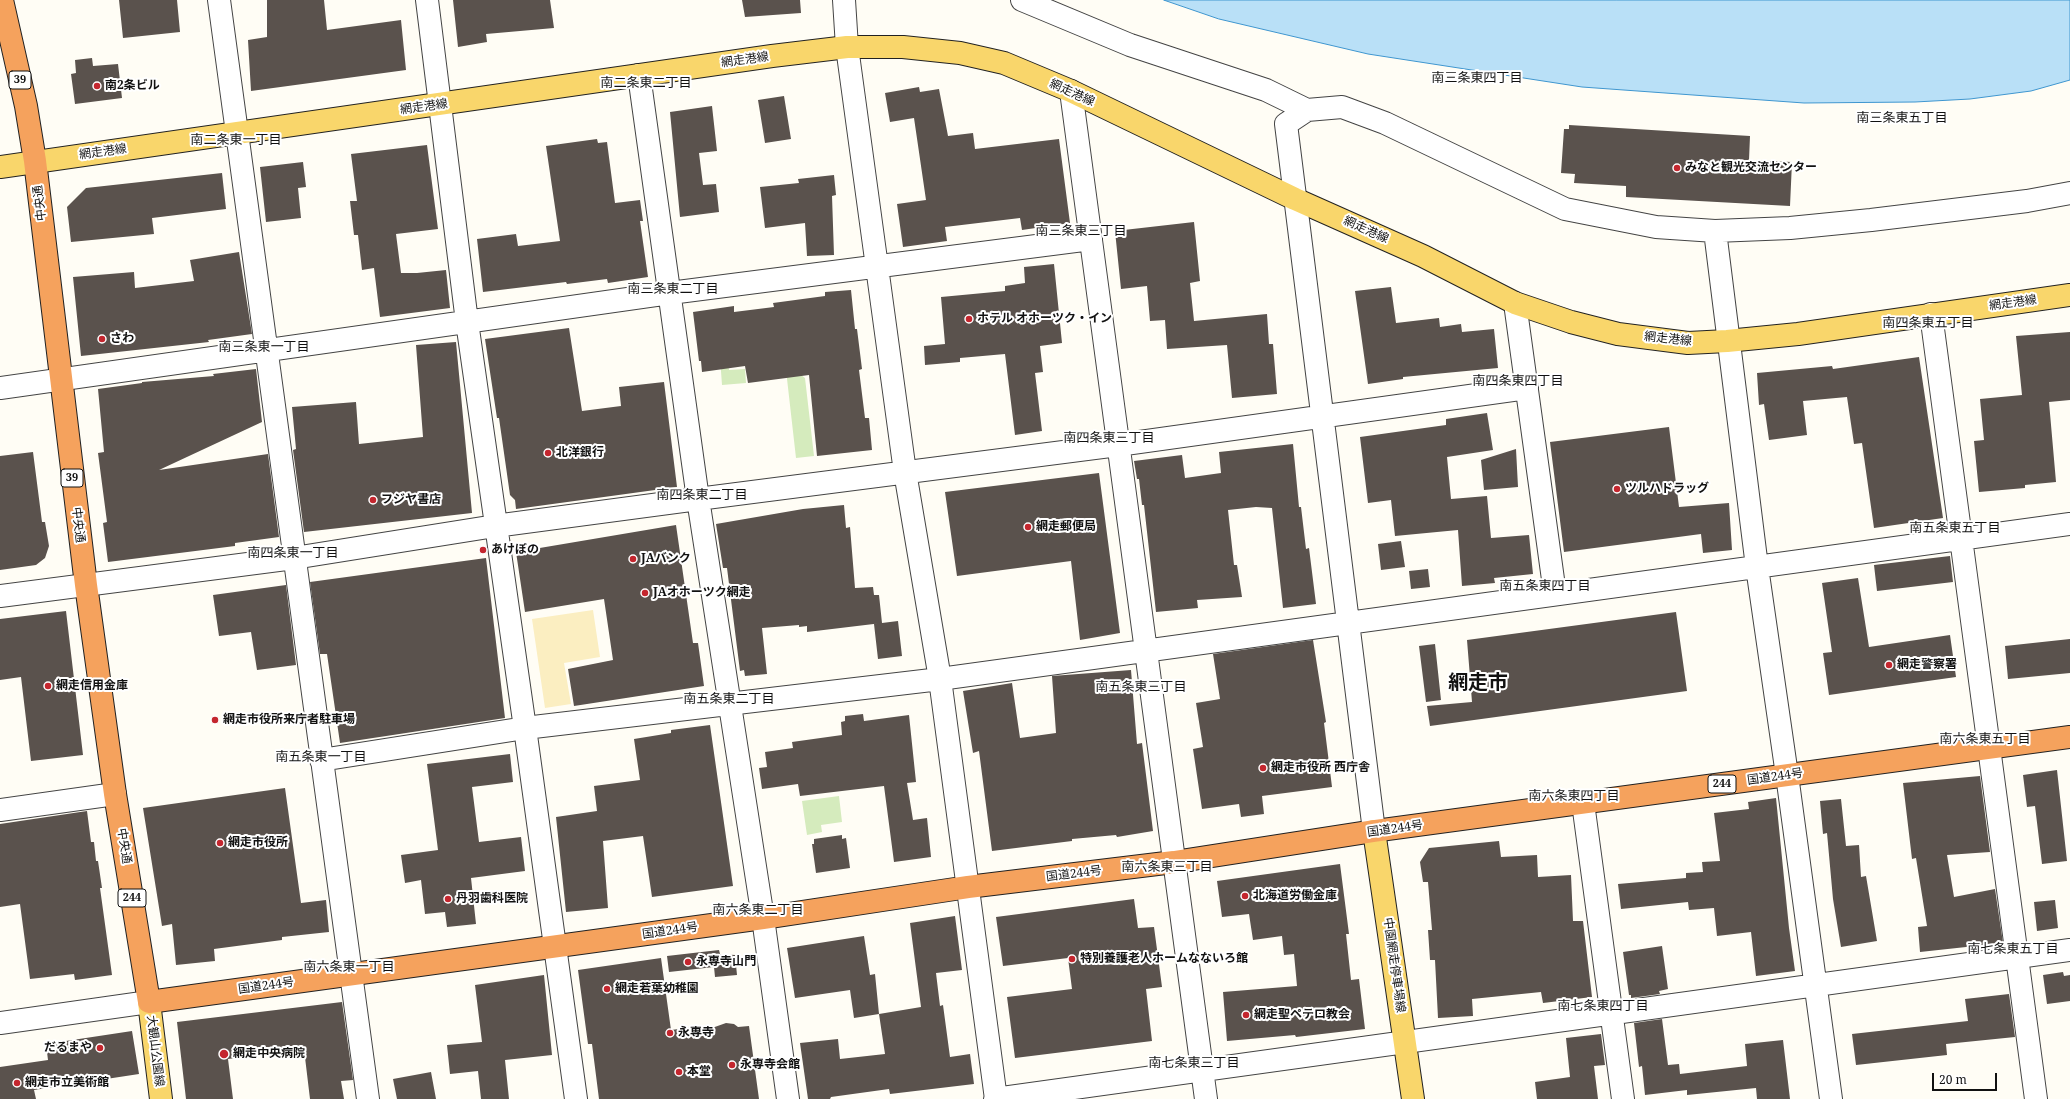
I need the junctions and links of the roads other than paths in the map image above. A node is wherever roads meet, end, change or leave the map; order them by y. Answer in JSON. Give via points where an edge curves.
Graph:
{"nodes":[{"id":1,"x":2,"y":0,"type":"edge"},
{"id":2,"x":219,"y":0,"type":"edge"},
{"id":3,"x":428,"y":0,"type":"edge"},
{"id":4,"x":844,"y":0,"type":"edge"},
{"id":5,"x":1022,"y":0,"type":"edge"},
{"id":6,"x":847,"y":47,"type":"junction"},
{"id":7,"x":639,"y":75,"type":"junction"},
{"id":8,"x":1071,"y":91,"type":"junction"},
{"id":9,"x":440,"y":105,"type":"junction"},
{"id":10,"x":1307,"y":110,"type":"junction"},
{"id":11,"x":237,"y":133,"type":"junction"},
{"id":12,"x":35,"y":161,"type":"junction"},
{"id":13,"x":0,"y":167,"type":"edge"},
{"id":14,"x":2070,"y":193,"type":"edge"},
{"id":15,"x":1295,"y":198,"type":"junction"},
{"id":16,"x":1715,"y":231,"type":"junction"},
{"id":17,"x":1091,"y":239,"type":"junction"},
{"id":18,"x":876,"y":266,"type":"junction"},
{"id":19,"x":670,"y":293,"type":"junction"},
{"id":20,"x":2070,"y":295,"type":"edge"},
{"id":21,"x":1515,"y":303,"type":"junction"},
{"id":22,"x":1931,"y":314,"type":"junction"},
{"id":23,"x":467,"y":322,"type":"junction"},
{"id":24,"x":1727,"y":342,"type":"junction"},
{"id":25,"x":267,"y":352,"type":"junction"},
{"id":26,"x":60,"y":380,"type":"junction"},
{"id":27,"x":0,"y":388,"type":"edge"},
{"id":28,"x":1527,"y":388,"type":"junction"},
{"id":29,"x":1322,"y":416,"type":"junction"},
{"id":30,"x":1118,"y":445,"type":"junction"},
{"id":31,"x":905,"y":472,"type":"junction"},
{"id":32,"x":698,"y":498,"type":"junction"},
{"id":33,"x":2070,"y":524,"type":"edge"},
{"id":34,"x":495,"y":526,"type":"junction"},
{"id":35,"x":1961,"y":539,"type":"junction"},
{"id":36,"x":294,"y":558,"type":"junction"},
{"id":37,"x":1756,"y":567,"type":"junction"},
{"id":38,"x":86,"y":585,"type":"junction"},
{"id":39,"x":1555,"y":594,"type":"junction"},
{"id":40,"x":0,"y":596,"type":"edge"},
{"id":41,"x":1348,"y":622,"type":"junction"},
{"id":42,"x":1146,"y":650,"type":"junction"},
{"id":43,"x":940,"y":679,"type":"junction"},
{"id":44,"x":729,"y":704,"type":"junction"},
{"id":45,"x":525,"y":728,"type":"junction"},
{"id":46,"x":2070,"y":736,"type":"edge"},
{"id":47,"x":1989,"y":748,"type":"junction"},
{"id":48,"x":321,"y":760,"type":"junction"},
{"id":49,"x":1787,"y":775,"type":"junction"},
{"id":50,"x":116,"y":794,"type":"junction"},
{"id":51,"x":1583,"y":803,"type":"junction"},
{"id":52,"x":0,"y":810,"type":"edge"},
{"id":53,"x":1374,"y":831,"type":"junction"},
{"id":54,"x":1174,"y":862,"type":"junction"},
{"id":55,"x":968,"y":887,"type":"junction"},
{"id":56,"x":762,"y":918,"type":"junction"},
{"id":57,"x":554,"y":946,"type":"junction"},
{"id":58,"x":2070,"y":950,"type":"edge"},
{"id":59,"x":2017,"y":957,"type":"junction"},
{"id":60,"x":351,"y":975,"type":"junction"},
{"id":61,"x":1815,"y":985,"type":"junction"},
{"id":62,"x":149,"y":1002,"type":"junction"},
{"id":63,"x":1612,"y":1013,"type":"junction"},
{"id":64,"x":0,"y":1023,"type":"edge"},
{"id":65,"x":1405,"y":1042,"type":"junction"},
{"id":66,"x":1202,"y":1070,"type":"junction"},
{"id":67,"x":161,"y":1099,"type":"edge"},
{"id":68,"x":368,"y":1099,"type":"edge"},
{"id":69,"x":576,"y":1099,"type":"edge"},
{"id":70,"x":788,"y":1099,"type":"edge"},
{"id":71,"x":996,"y":1099,"type":"edge"},
{"id":72,"x":1206,"y":1099,"type":"edge"},
{"id":73,"x":1413,"y":1099,"type":"edge"},
{"id":74,"x":1623,"y":1099,"type":"edge"},
{"id":75,"x":1831,"y":1099,"type":"edge"},
{"id":76,"x":2036,"y":1099,"type":"edge"}],
"edges":[{"from":1,"to":12,"type":"highway","name":"中央通","number":"39","via":[[26,106]]},
{"from":2,"to":11,"type":"street"},
{"from":3,"to":9,"type":"street"},
{"from":4,"to":6,"type":"street"},
{"from":5,"to":10,"type":"street","via":[[1130,45],[1266,90]]},
{"from":6,"to":7,"type":"main road","name":"網走港線"},
{"from":6,"to":8,"type":"main road","name":"網走港線","via":[[903,47],[960,53],[1004,63]]},
{"from":6,"to":18,"type":"street"},
{"from":7,"to":9,"type":"main road","name":"網走港線"},
{"from":7,"to":19,"type":"street"},
{"from":8,"to":15,"type":"main road","name":"網走港線"},
{"from":8,"to":17,"type":"street"},
{"from":9,"to":11,"type":"main road","name":"網走港線"},
{"from":9,"to":23,"type":"street"},
{"from":10,"to":15,"type":"street","via":[[1286,124]]},
{"from":10,"to":16,"type":"street","via":[[1342,107],[1354,111],[1385,123],[1565,209],[1656,227]]},
{"from":11,"to":12,"type":"main road","name":"網走港線"},
{"from":11,"to":25,"type":"street"},
{"from":12,"to":13,"type":"main road","name":"網走港線"},
{"from":12,"to":26,"type":"highway","name":"中央通","number":"39"},
{"from":14,"to":16,"type":"street","via":[[2027,201],[1871,220],[1790,228]]},
{"from":15,"to":21,"type":"main road","name":"網走港線","via":[[1423,256]]},
{"from":15,"to":29,"type":"street"},
{"from":16,"to":24,"type":"street"},
{"from":17,"to":18,"type":"street"},
{"from":17,"to":30,"type":"street"},
{"from":18,"to":19,"type":"street"},
{"from":18,"to":31,"type":"street"},
{"from":19,"to":23,"type":"street"},
{"from":19,"to":32,"type":"street"},
{"from":20,"to":22,"type":"main road","name":"網走港線"},
{"from":21,"to":24,"type":"main road","name":"網走港線","via":[[1570,322],[1618,334],[1688,343]]},
{"from":21,"to":28,"type":"street"},
{"from":22,"to":24,"type":"main road","name":"網走港線"},
{"from":22,"to":35,"type":"street"},
{"from":23,"to":25,"type":"street"},
{"from":23,"to":34,"type":"street"},
{"from":24,"to":37,"type":"street"},
{"from":25,"to":26,"type":"street"},
{"from":25,"to":36,"type":"street"},
{"from":26,"to":27,"type":"street"},
{"from":26,"to":38,"type":"highway","name":"中央通","number":"39"},
{"from":28,"to":29,"type":"street"},
{"from":28,"to":39,"type":"street"},
{"from":29,"to":30,"type":"street"},
{"from":29,"to":41,"type":"street"},
{"from":30,"to":31,"type":"street"},
{"from":30,"to":42,"type":"street"},
{"from":31,"to":32,"type":"street"},
{"from":31,"to":43,"type":"street"},
{"from":32,"to":34,"type":"street"},
{"from":32,"to":44,"type":"street"},
{"from":33,"to":35,"type":"street"},
{"from":34,"to":36,"type":"street"},
{"from":34,"to":45,"type":"street"},
{"from":35,"to":37,"type":"street"},
{"from":35,"to":47,"type":"street"},
{"from":36,"to":38,"type":"street"},
{"from":36,"to":48,"type":"street"},
{"from":37,"to":39,"type":"street"},
{"from":37,"to":49,"type":"street"},
{"from":38,"to":40,"type":"street"},
{"from":38,"to":50,"type":"highway","name":"中央通","number":"39"},
{"from":39,"to":41,"type":"street"},
{"from":41,"to":42,"type":"street"},
{"from":41,"to":53,"type":"street"},
{"from":42,"to":43,"type":"street"},
{"from":42,"to":54,"type":"street"},
{"from":43,"to":44,"type":"street"},
{"from":43,"to":55,"type":"street"},
{"from":44,"to":45,"type":"street"},
{"from":44,"to":56,"type":"street"},
{"from":45,"to":48,"type":"street"},
{"from":45,"to":57,"type":"street"},
{"from":46,"to":47,"type":"highway","name":"国道244号","number":"244"},
{"from":47,"to":49,"type":"highway","name":"国道244号","number":"244"},
{"from":47,"to":59,"type":"street"},
{"from":48,"to":60,"type":"street"},
{"from":49,"to":51,"type":"highway","name":"国道244号","number":"244"},
{"from":49,"to":61,"type":"street"},
{"from":50,"to":52,"type":"street"},
{"from":50,"to":62,"type":"highway","name":"中央通","number":"244"},
{"from":51,"to":53,"type":"highway","name":"国道244号","number":"244"},
{"from":51,"to":63,"type":"street"},
{"from":53,"to":54,"type":"highway","name":"国道244号","number":"244"},
{"from":53,"to":65,"type":"main road","name":"中園網走停車場線"},
{"from":54,"to":55,"type":"highway","name":"国道244号","number":"244"},
{"from":54,"to":66,"type":"street"},
{"from":55,"to":56,"type":"highway","name":"国道244号","number":"244"},
{"from":55,"to":71,"type":"street"},
{"from":56,"to":57,"type":"highway","name":"国道244号","number":"244"},
{"from":56,"to":70,"type":"street"},
{"from":57,"to":60,"type":"highway","name":"国道244号","number":"244"},
{"from":57,"to":69,"type":"street"},
{"from":58,"to":59,"type":"street"},
{"from":59,"to":61,"type":"street"},
{"from":59,"to":76,"type":"street"},
{"from":60,"to":62,"type":"highway","name":"国道244号","number":"244"},
{"from":60,"to":68,"type":"street"},
{"from":61,"to":63,"type":"street"},
{"from":61,"to":75,"type":"street"},
{"from":62,"to":64,"type":"street"},
{"from":62,"to":67,"type":"main road","name":"大観山公園線"},
{"from":63,"to":65,"type":"street"},
{"from":63,"to":74,"type":"street"},
{"from":65,"to":66,"type":"street"},
{"from":65,"to":73,"type":"main road","name":"中園網走停車場線"},
{"from":66,"to":71,"type":"street"},
{"from":66,"to":72,"type":"street"}]}
